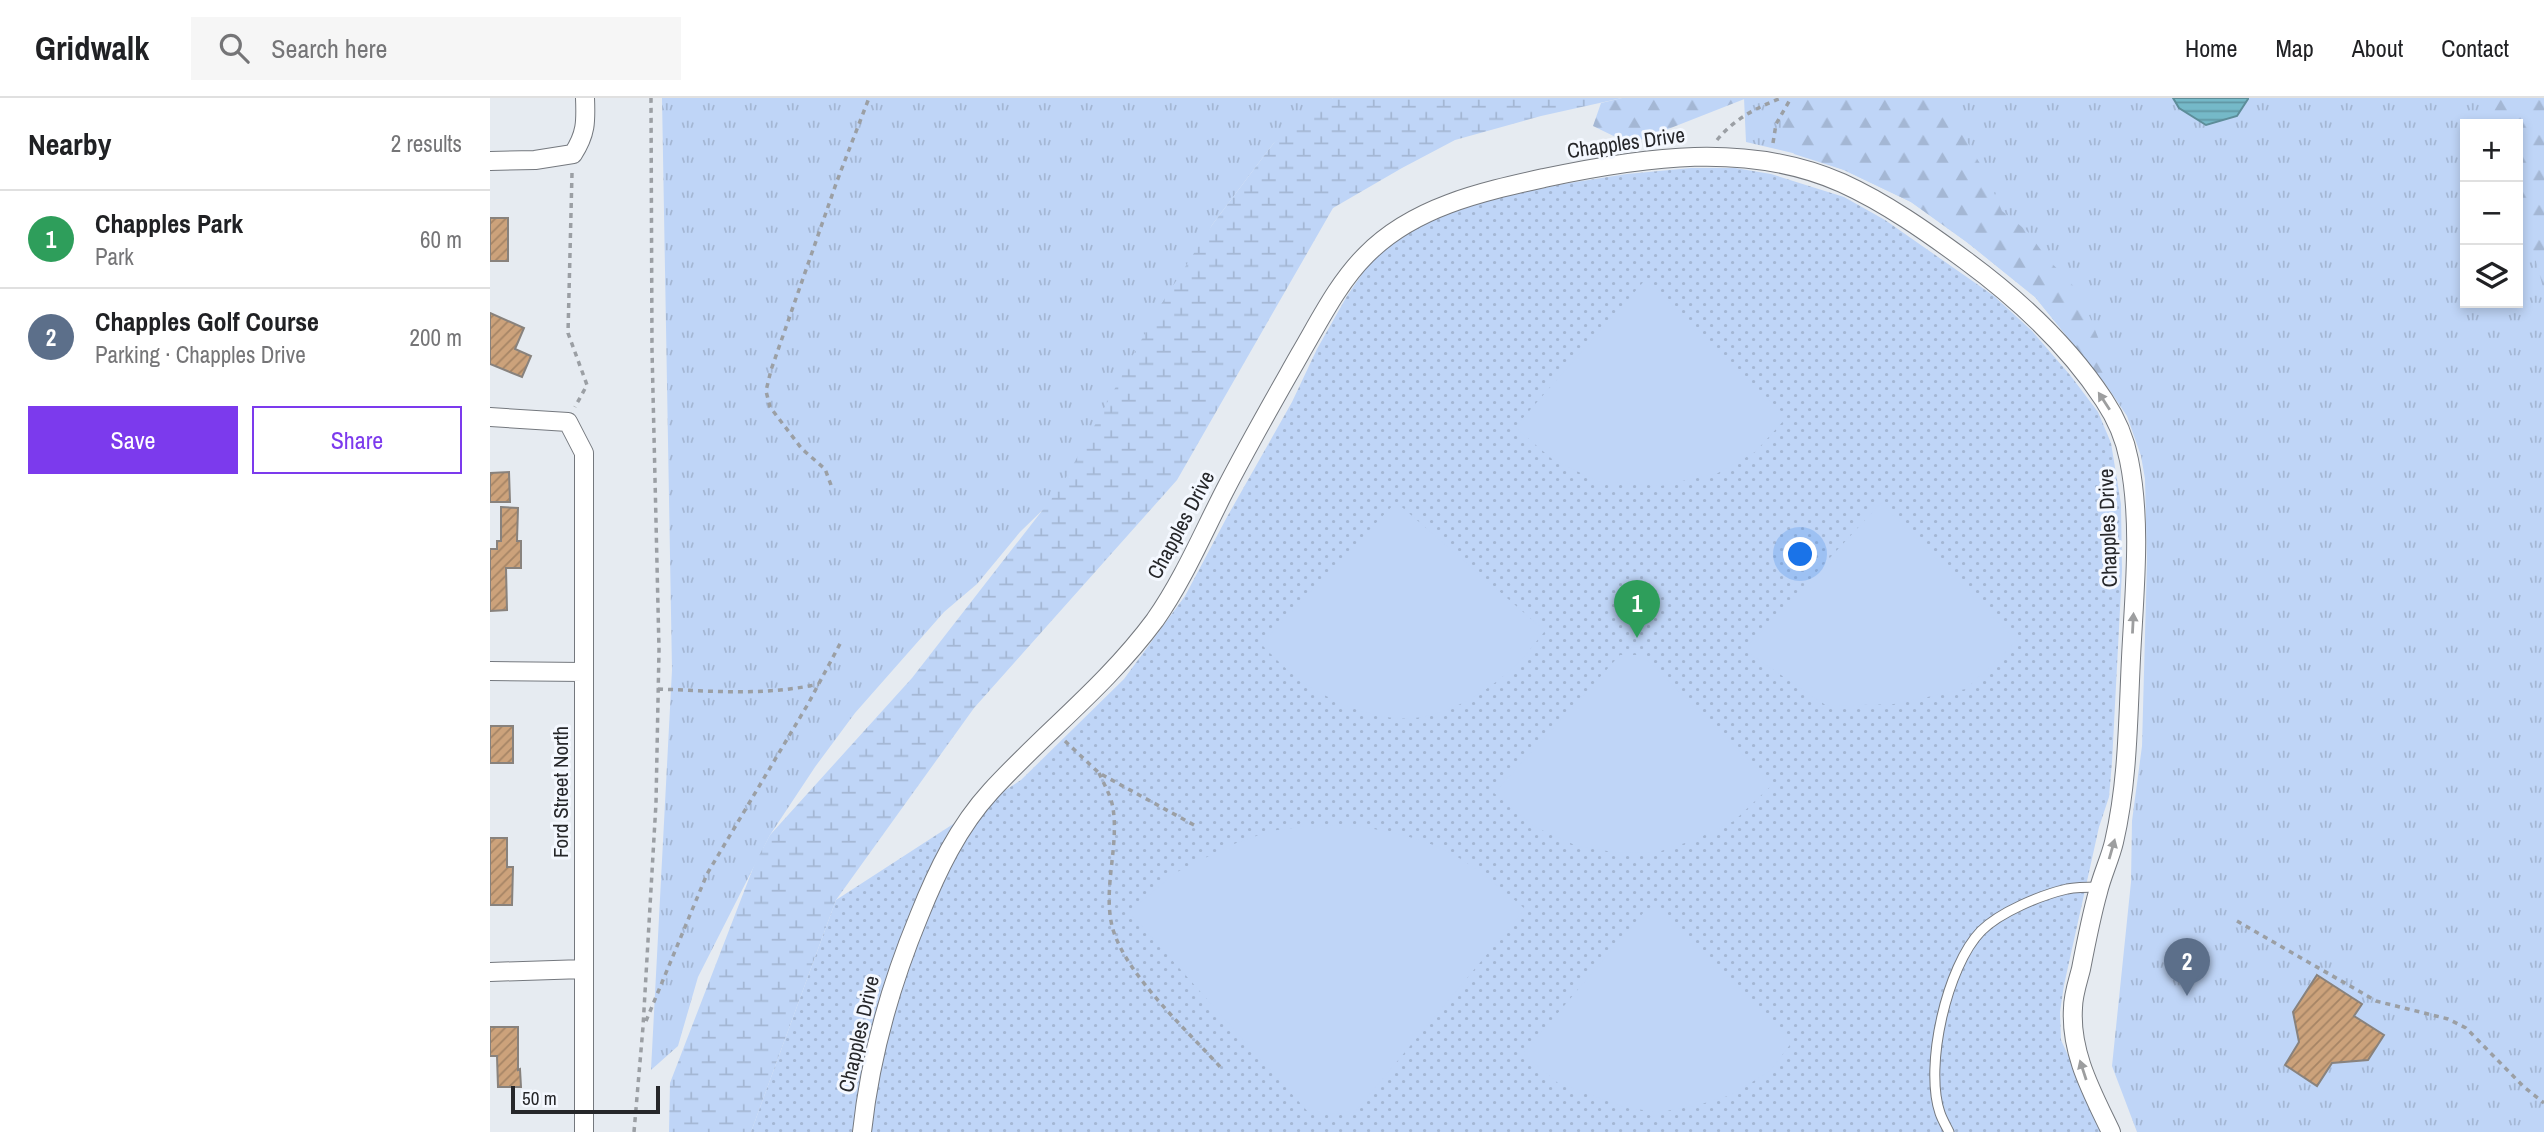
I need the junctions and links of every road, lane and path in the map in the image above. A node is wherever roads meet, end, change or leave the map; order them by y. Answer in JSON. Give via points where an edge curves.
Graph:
{"nodes":[{"id":1,"x":585,"y":98,"type":"edge"},
{"id":2,"x":651,"y":98,"type":"edge"},
{"id":3,"x":869,"y":98,"type":"edge"},
{"id":4,"x":1781,"y":98,"type":"edge"},
{"id":5,"x":1791,"y":98,"type":"edge"},
{"id":6,"x":573,"y":154,"type":"junction"},
{"id":7,"x":1706,"y":156,"type":"junction"},
{"id":8,"x":490,"y":160,"type":"edge"},
{"id":9,"x":1771,"y":163,"type":"junction"},
{"id":10,"x":490,"y":417,"type":"edge"},
{"id":11,"x":568,"y":422,"type":"junction"},
{"id":12,"x":831,"y":485,"type":"dead end"},
{"id":13,"x":841,"y":642,"type":"dead end"},
{"id":14,"x":490,"y":670,"type":"edge"},
{"id":15,"x":584,"y":672,"type":"junction"},
{"id":16,"x":819,"y":684,"type":"junction"},
{"id":17,"x":658,"y":689,"type":"junction"},
{"id":18,"x":1053,"y":730,"type":"junction"},
{"id":19,"x":1099,"y":773,"type":"junction"},
{"id":20,"x":1195,"y":825,"type":"dead end"},
{"id":21,"x":2099,"y":887,"type":"junction"},
{"id":22,"x":2236,"y":921,"type":"dead end"},
{"id":23,"x":584,"y":969,"type":"junction"},
{"id":24,"x":490,"y":972,"type":"edge"},
{"id":25,"x":643,"y":1027,"type":"junction"},
{"id":26,"x":1223,"y":1070,"type":"dead end"},
{"id":27,"x":2544,"y":1104,"type":"edge"},
{"id":28,"x":584,"y":1132,"type":"edge"},
{"id":29,"x":634,"y":1132,"type":"edge"},
{"id":30,"x":862,"y":1132,"type":"edge"},
{"id":31,"x":1949,"y":1132,"type":"edge"},
{"id":32,"x":2111,"y":1132,"type":"edge"}],
"edges":[{"from":1,"to":6,"type":"street","via":[[586,124]]},
{"from":2,"to":17,"type":"path"},
{"from":3,"to":12,"type":"path","via":[[766,391],[779,421],[825,469]]},
{"from":4,"to":7,"type":"path","via":[[1731,124]]},
{"from":5,"to":9,"type":"path","via":[[1776,124]]},
{"from":6,"to":8,"type":"street"},
{"from":6,"to":11,"type":"path","via":[[568,333],[587,384]]},
{"from":7,"to":9,"type":"street","name":"Chapples Drive"},
{"from":7,"to":18,"type":"street","name":"Chapples Drive","via":[[1647,159],[1514,184],[1450,204],[1385,236],[1358,263],[1326,310],[1153,622],[1101,684]]},
{"from":21,"to":9,"type":"street","name":"Chapples Drive","one_way":true,"via":[[2114,844],[2125,773],[2134,602],[2132,481],[2126,446],[2114,417],[2084,373],[2033,317],[1982,272],[1930,234],[1842,183]]},
{"from":10,"to":11,"type":"street"},
{"from":11,"to":15,"type":"street","name":"Ford Street North","via":[[584,453]]},
{"from":13,"to":16,"type":"path"},
{"from":14,"to":15,"type":"street"},
{"from":15,"to":23,"type":"street","name":"Ford Street North"},
{"from":16,"to":17,"type":"path","via":[[754,693]]},
{"from":16,"to":25,"type":"path","via":[[707,874]]},
{"from":17,"to":25,"type":"path"},
{"from":18,"to":19,"type":"path"},
{"from":18,"to":30,"type":"street","name":"Chapples Drive","via":[[985,798],[953,843],[933,883],[884,1010]]},
{"from":19,"to":20,"type":"path"},
{"from":19,"to":26,"type":"path","via":[[1113,805],[1112,926],[1133,970]]},
{"from":21,"to":31,"type":"lane","via":[[2070,888],[2042,896],[1982,930],[1967,952],[1948,996],[1937,1043],[1939,1112]]},
{"from":32,"to":21,"type":"street","name":"Chapples Drive","one_way":true,"via":[[2082,1073],[2073,1006]]},
{"from":22,"to":27,"type":"path","via":[[2376,1000],[2466,1028]]},
{"from":23,"to":24,"type":"street"},
{"from":23,"to":28,"type":"street","name":"Ford Street North"},
{"from":25,"to":29,"type":"path"}]}
